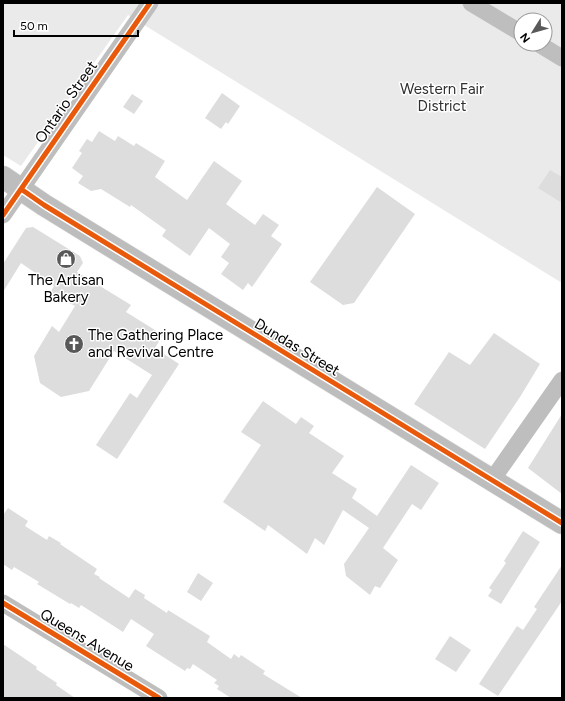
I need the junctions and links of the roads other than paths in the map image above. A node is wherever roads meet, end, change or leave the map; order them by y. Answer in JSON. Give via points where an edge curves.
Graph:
{"nodes":[{"id":1,"x":150,"y":3,"type":"edge"},
{"id":2,"x":471,"y":3,"type":"edge"},
{"id":3,"x":513,"y":28,"type":"edge"},
{"id":4,"x":552,"y":52,"type":"edge"},
{"id":5,"x":562,"y":58,"type":"edge"},
{"id":6,"x":3,"y":177,"type":"edge"},
{"id":7,"x":21,"y":189,"type":"junction"},
{"id":8,"x":3,"y":214,"type":"edge"},
{"id":9,"x":562,"y":380,"type":"edge"},
{"id":10,"x":492,"y":480,"type":"junction"},
{"id":11,"x":562,"y":523,"type":"edge"},
{"id":12,"x":3,"y":603,"type":"edge"},
{"id":13,"x":159,"y":698,"type":"edge"}],
"edges":[{"from":1,"to":7,"type":"street","name":"Ontario Street"},
{"from":2,"to":3,"type":"street"},
{"from":4,"to":5,"type":"street"},
{"from":6,"to":7,"type":"main road","name":"Dundas Street"},
{"from":7,"to":8,"type":"street","name":"Ontario Street"},
{"from":7,"to":10,"type":"main road","name":"Dundas Street"},
{"from":9,"to":10,"type":"street"},
{"from":10,"to":11,"type":"main road","name":"Dundas Street"},
{"from":12,"to":13,"type":"street","name":"Queens Avenue"}]}
